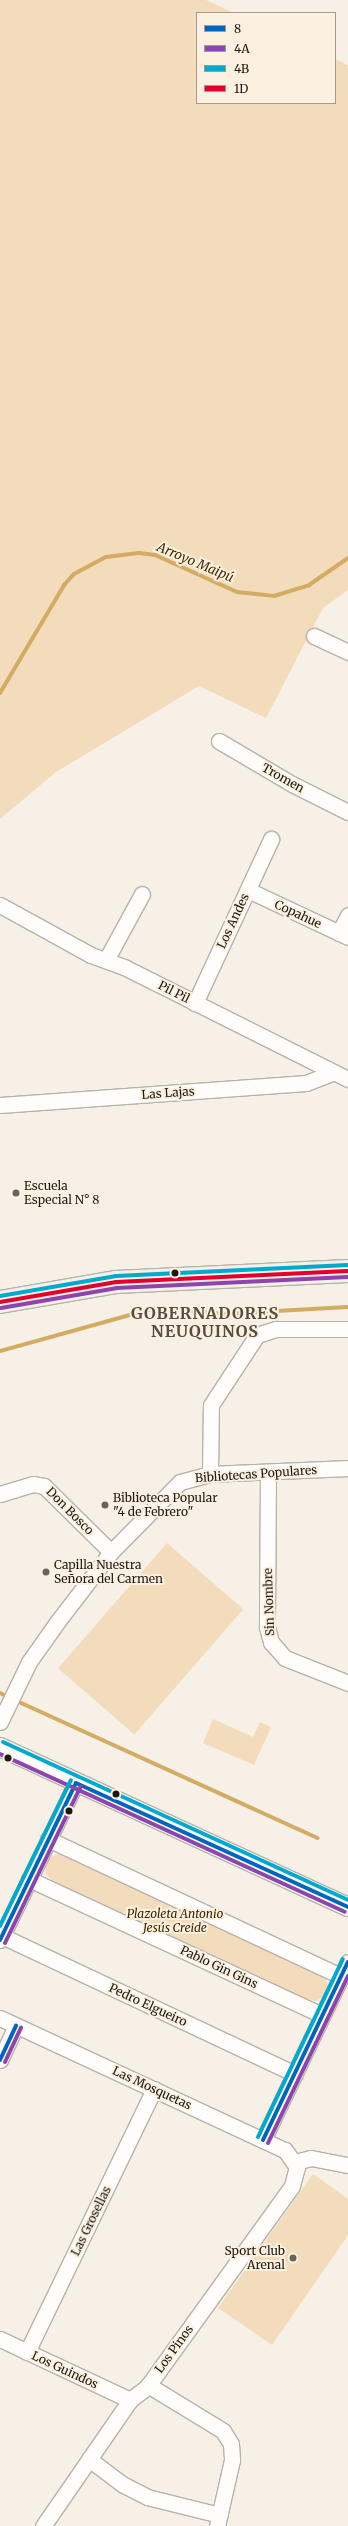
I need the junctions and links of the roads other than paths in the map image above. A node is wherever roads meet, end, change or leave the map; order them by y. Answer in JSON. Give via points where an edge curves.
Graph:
{"nodes":[{"id":1,"x":314,"y":636,"type":"dead end"},
{"id":2,"x":348,"y":652,"type":"edge"},
{"id":3,"x":219,"y":741,"type":"dead end"},
{"id":4,"x":348,"y":812,"type":"edge"},
{"id":5,"x":271,"y":839,"type":"dead end"},
{"id":6,"x":248,"y":890,"type":"junction"},
{"id":7,"x":142,"y":894,"type":"dead end"},
{"id":8,"x":0,"y":905,"type":"edge"},
{"id":9,"x":348,"y":915,"type":"edge"},
{"id":10,"x":344,"y":935,"type":"edge"},
{"id":11,"x":106,"y":960,"type":"junction"},
{"id":12,"x":195,"y":1003,"type":"junction"},
{"id":13,"x":334,"y":1072,"type":"junction"},
{"id":14,"x":348,"y":1079,"type":"edge"},
{"id":15,"x":0,"y":1105,"type":"edge"},
{"id":16,"x":348,"y":1271,"type":"edge"},
{"id":17,"x":0,"y":1302,"type":"edge"},
{"id":18,"x":348,"y":1329,"type":"edge"},
{"id":19,"x":348,"y":1468,"type":"edge"},
{"id":20,"x":268,"y":1473,"type":"junction"},
{"id":21,"x":210,"y":1474,"type":"junction"},
{"id":22,"x":0,"y":1494,"type":"edge"},
{"id":23,"x":111,"y":1552,"type":"junction"},
{"id":24,"x":348,"y":1683,"type":"edge"},
{"id":25,"x":0,"y":1722,"type":"edge"},
{"id":26,"x":0,"y":1747,"type":"edge"},
{"id":27,"x":76,"y":1782,"type":"junction"},
{"id":28,"x":48,"y":1839,"type":"junction"},
{"id":29,"x":29,"y":1878,"type":"junction"},
{"id":30,"x":348,"y":1907,"type":"edge"},
{"id":31,"x":1,"y":1938,"type":"edge"},
{"id":32,"x":348,"y":1962,"type":"edge"},
{"id":33,"x":341,"y":1976,"type":"junction"},
{"id":34,"x":322,"y":2015,"type":"junction"},
{"id":35,"x":0,"y":2018,"type":"edge"},
{"id":36,"x":16,"y":2025,"type":"junction"},
{"id":37,"x":0,"y":2060,"type":"edge"},
{"id":38,"x":295,"y":2074,"type":"junction"},
{"id":39,"x":154,"y":2089,"type":"junction"},
{"id":40,"x":263,"y":2140,"type":"junction"},
{"id":41,"x":296,"y":2164,"type":"junction"},
{"id":42,"x":348,"y":2165,"type":"edge"},
{"id":43,"x":0,"y":2339,"type":"edge"},
{"id":44,"x":27,"y":2352,"type":"junction"},
{"id":45,"x":148,"y":2385,"type":"junction"},
{"id":46,"x":130,"y":2400,"type":"junction"},
{"id":47,"x":89,"y":2458,"type":"junction"},
{"id":48,"x":218,"y":2521,"type":"edge"},
{"id":49,"x":43,"y":2526,"type":"edge"}],
"edges":[{"from":1,"to":2,"type":"street"},
{"from":3,"to":4,"type":"street","name":"Tromen","via":[[292,784]]},
{"from":5,"to":6,"type":"street","name":"Los Andes"},
{"from":6,"to":10,"type":"street","name":"Copahue"},
{"from":6,"to":12,"type":"street","name":"Los Andes"},
{"from":7,"to":11,"type":"street"},
{"from":8,"to":11,"type":"street","name":"Pil Pil"},
{"from":9,"to":10,"type":"street"},
{"from":11,"to":12,"type":"street","name":"Pil Pil"},
{"from":12,"to":13,"type":"street","name":"Pil Pil"},
{"from":13,"to":14,"type":"street","name":"Pil Pil"},
{"from":13,"to":15,"type":"street","name":"Las Lajas","via":[[306,1083]]},
{"from":16,"to":17,"type":"main road","via":[[116,1282]]},
{"from":18,"to":21,"type":"street","via":[[269,1329],[253,1340],[211,1406]]},
{"from":19,"to":20,"type":"street","name":"Bibliotecas Populares"},
{"from":20,"to":21,"type":"street","name":"Bibliotecas Populares"},
{"from":20,"to":24,"type":"street","name":"Sin Nombre","via":[[268,1627],[271,1642],[285,1658]]},
{"from":21,"to":23,"type":"street","name":"Bibliotecas Populares","via":[[180,1482]]},
{"from":22,"to":23,"type":"street","name":"Don Bosco","via":[[33,1484],[44,1486]]},
{"from":23,"to":25,"type":"street","name":"Bibliotecas Populares","via":[[35,1653]]},
{"from":26,"to":27,"type":"street"},
{"from":27,"to":28,"type":"street"},
{"from":27,"to":30,"type":"street"},
{"from":28,"to":29,"type":"street"},
{"from":28,"to":33,"type":"street"},
{"from":29,"to":31,"type":"street"},
{"from":29,"to":34,"type":"street","name":"Pablo Gin Gins"},
{"from":31,"to":38,"type":"street","name":"Pedro Elgueiro"},
{"from":32,"to":33,"type":"street"},
{"from":33,"to":34,"type":"street"},
{"from":34,"to":38,"type":"street"},
{"from":35,"to":36,"type":"street","name":"Las Mosquetas"},
{"from":36,"to":37,"type":"street"},
{"from":36,"to":39,"type":"street","name":"Las Mosquetas"},
{"from":38,"to":40,"type":"street"},
{"from":39,"to":40,"type":"street","name":"Las Mosquetas"},
{"from":39,"to":44,"type":"street","name":"Las Grosellas"},
{"from":40,"to":41,"type":"street","name":"Las Mosquetas","via":[[289,2153]]},
{"from":41,"to":42,"type":"street","via":[[311,2158]]},
{"from":41,"to":45,"type":"street","name":"Los Pinos","via":[[292,2186]]},
{"from":43,"to":44,"type":"street","name":"Los Guindos"},
{"from":44,"to":46,"type":"street","name":"Los Guindos"},
{"from":45,"to":46,"type":"street","name":"Los Pinos"},
{"from":45,"to":48,"type":"street","via":[[223,2432],[231,2444],[232,2460]]},
{"from":46,"to":47,"type":"street","name":"Los Pinos"},
{"from":47,"to":48,"type":"street","via":[[122,2484],[148,2497]]},
{"from":47,"to":49,"type":"street","name":"Los Pinos"}]}
